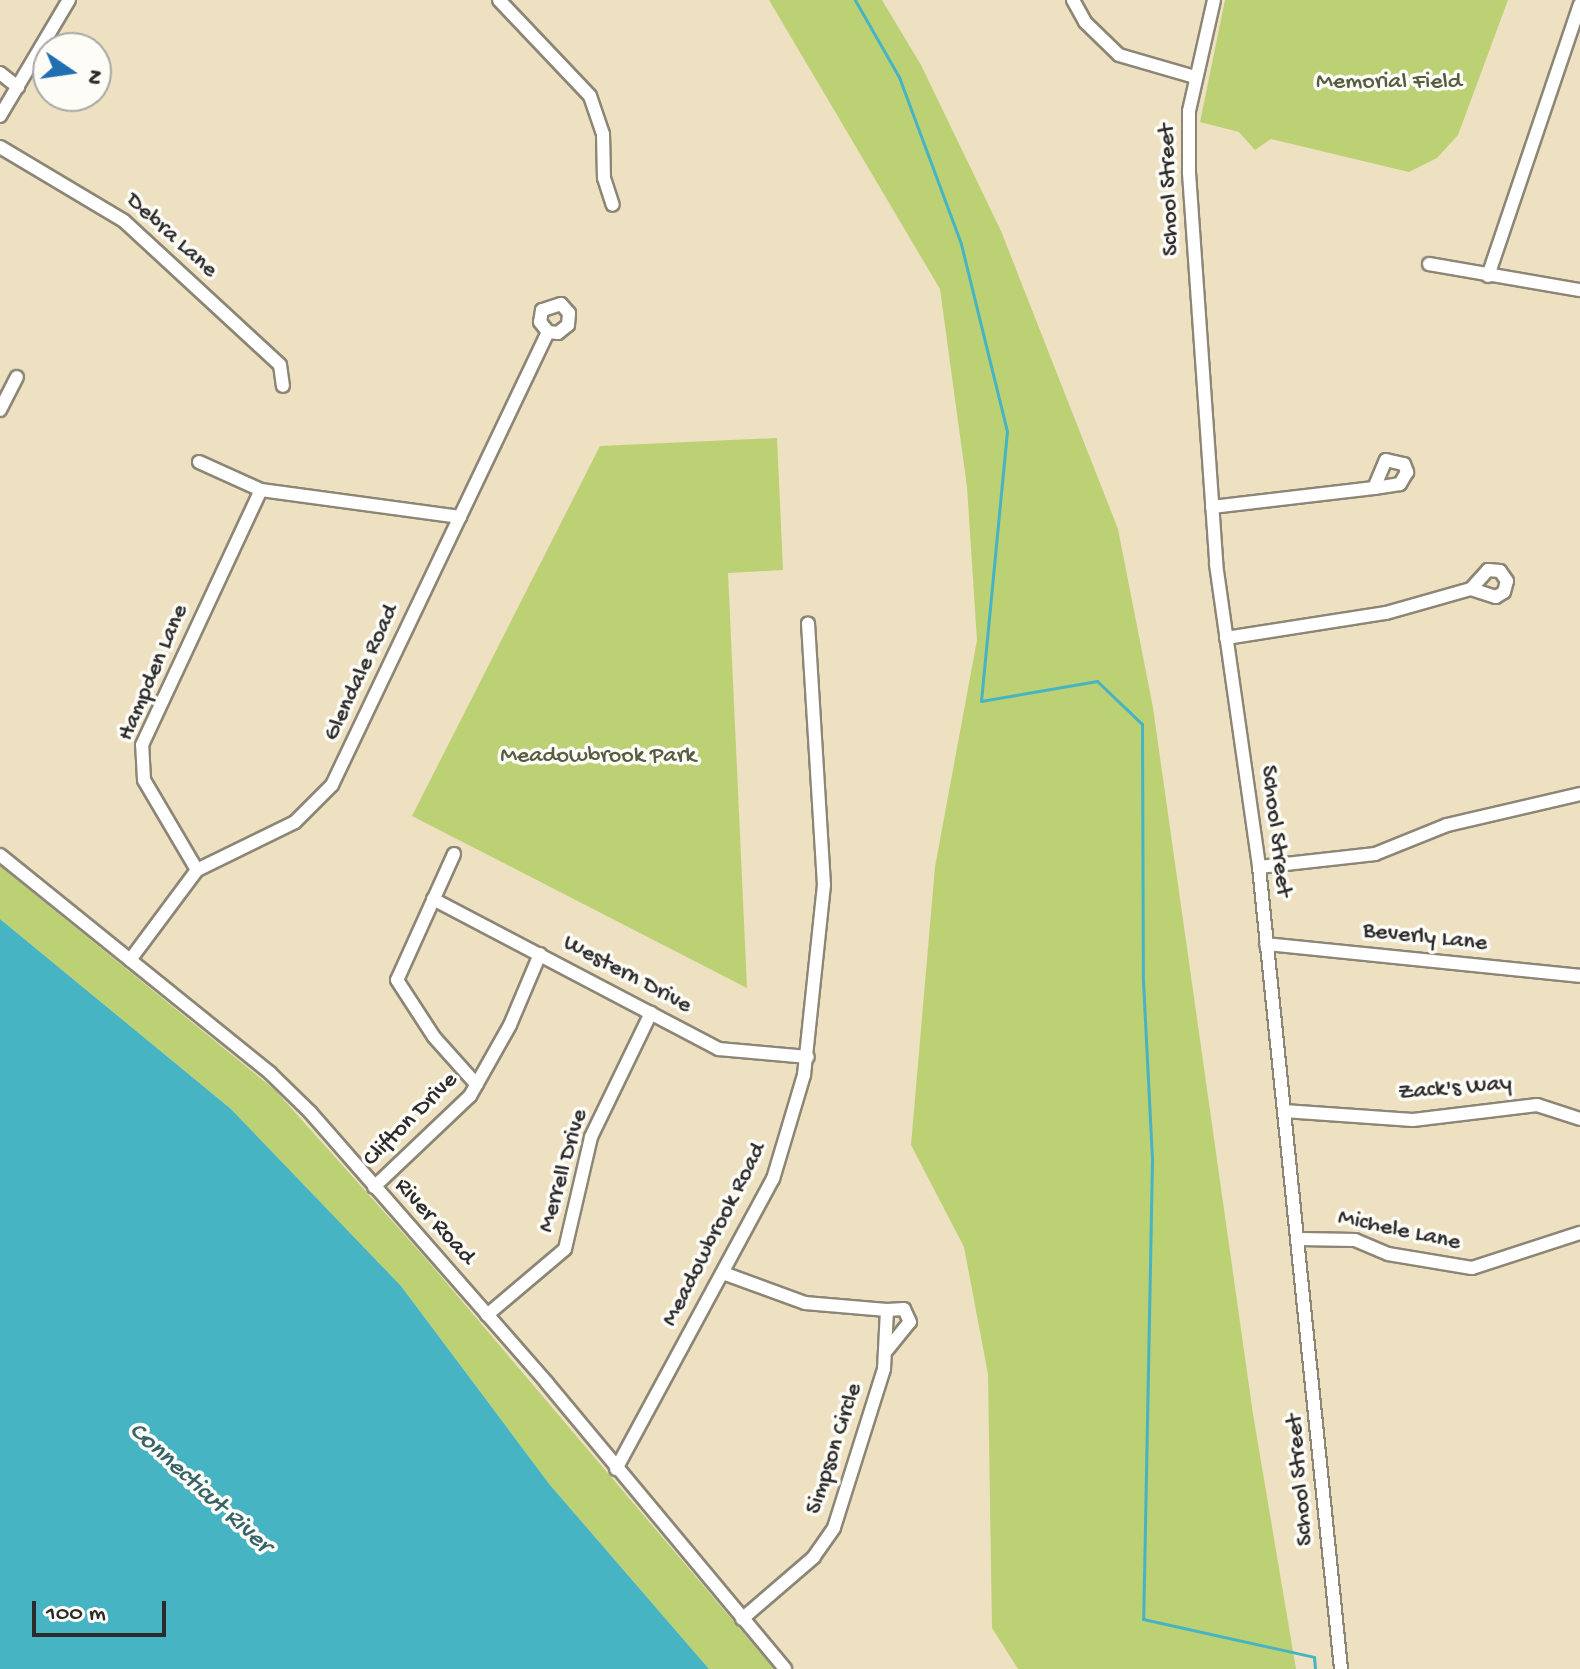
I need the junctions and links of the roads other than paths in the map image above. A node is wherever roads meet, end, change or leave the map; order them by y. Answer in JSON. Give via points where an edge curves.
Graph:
{"nodes":[{"id":1,"x":69,"y":0,"type":"edge"},
{"id":2,"x":499,"y":0,"type":"edge"},
{"id":3,"x":1073,"y":0,"type":"edge"},
{"id":4,"x":1214,"y":0,"type":"edge"},
{"id":5,"x":1580,"y":4,"type":"edge"},
{"id":6,"x":0,"y":73,"type":"edge"},
{"id":7,"x":1195,"y":77,"type":"junction"},
{"id":8,"x":18,"y":87,"type":"junction"},
{"id":9,"x":0,"y":116,"type":"edge"},
{"id":10,"x":0,"y":147,"type":"edge"},
{"id":11,"x":613,"y":205,"type":"dead end"},
{"id":12,"x":1429,"y":264,"type":"dead end"},
{"id":13,"x":1488,"y":276,"type":"junction"},
{"id":14,"x":1580,"y":290,"type":"edge"},
{"id":15,"x":548,"y":332,"type":"dead end"},
{"id":16,"x":17,"y":377,"type":"dead end"},
{"id":17,"x":283,"y":386,"type":"dead end"},
{"id":18,"x":5,"y":388,"type":"edge"},
{"id":19,"x":0,"y":410,"type":"edge"},
{"id":20,"x":199,"y":462,"type":"dead end"},
{"id":21,"x":1374,"y":488,"type":"dead end"},
{"id":22,"x":261,"y":490,"type":"junction"},
{"id":23,"x":1212,"y":507,"type":"junction"},
{"id":24,"x":460,"y":517,"type":"junction"},
{"id":25,"x":1471,"y":589,"type":"dead end"},
{"id":26,"x":808,"y":623,"type":"dead end"},
{"id":27,"x":1226,"y":638,"type":"junction"},
{"id":28,"x":1580,"y":794,"type":"edge"},
{"id":29,"x":454,"y":854,"type":"dead end"},
{"id":30,"x":0,"y":855,"type":"edge"},
{"id":31,"x":1259,"y":867,"type":"junction"},
{"id":32,"x":197,"y":870,"type":"junction"},
{"id":33,"x":433,"y":899,"type":"junction"},
{"id":34,"x":1266,"y":944,"type":"junction"},
{"id":35,"x":540,"y":954,"type":"junction"},
{"id":36,"x":130,"y":960,"type":"junction"},
{"id":37,"x":1580,"y":976,"type":"edge"},
{"id":38,"x":651,"y":1013,"type":"junction"},
{"id":39,"x":808,"y":1057,"type":"junction"},
{"id":40,"x":477,"y":1085,"type":"junction"},
{"id":41,"x":1284,"y":1111,"type":"junction"},
{"id":42,"x":1580,"y":1119,"type":"edge"},
{"id":43,"x":374,"y":1187,"type":"junction"},
{"id":44,"x":1580,"y":1233,"type":"edge"},
{"id":45,"x":1300,"y":1239,"type":"junction"},
{"id":46,"x":723,"y":1273,"type":"junction"},
{"id":47,"x":887,"y":1310,"type":"junction"},
{"id":48,"x":487,"y":1315,"type":"junction"},
{"id":49,"x":887,"y":1350,"type":"junction"},
{"id":50,"x":616,"y":1469,"type":"junction"},
{"id":51,"x":742,"y":1619,"type":"junction"},
{"id":52,"x":785,"y":1669,"type":"edge"},
{"id":53,"x":1341,"y":1669,"type":"edge"}],
"edges":[{"from":1,"to":8,"type":"street"},
{"from":2,"to":11,"type":"street","via":[[590,96],[603,134],[604,178]]},
{"from":3,"to":7,"type":"street","via":[[1085,22],[1119,55]]},
{"from":4,"to":7,"type":"street","name":"School Street"},
{"from":5,"to":13,"type":"street"},
{"from":6,"to":8,"type":"street"},
{"from":7,"to":23,"type":"street","name":"School Street","via":[[1189,173]]},
{"from":8,"to":9,"type":"street"},
{"from":10,"to":17,"type":"street","name":"Debra Lane","via":[[119,216],[280,365]]},
{"from":12,"to":13,"type":"street"},
{"from":13,"to":14,"type":"street"},
{"from":15,"to":24,"type":"street","name":"Glendale Road"},
{"from":16,"to":18,"type":"street"},
{"from":18,"to":19,"type":"street"},
{"from":20,"to":22,"type":"street"},
{"from":21,"to":23,"type":"street"},
{"from":22,"to":24,"type":"street"},
{"from":22,"to":32,"type":"street","name":"Hampden Lane","via":[[142,745],[147,787]]},
{"from":23,"to":27,"type":"street","name":"School Street"},
{"from":24,"to":32,"type":"street","name":"Glendale Road","via":[[324,796],[295,822]]},
{"from":25,"to":27,"type":"street","via":[[1386,613]]},
{"from":26,"to":39,"type":"street","name":"Meadowbrook Road","via":[[824,865]]},
{"from":27,"to":31,"type":"street","name":"School Street"},
{"from":28,"to":31,"type":"street","via":[[1447,825],[1368,856]]},
{"from":29,"to":33,"type":"street"},
{"from":30,"to":36,"type":"street","name":"River Road"},
{"from":31,"to":34,"type":"street","name":"School Street"},
{"from":32,"to":36,"type":"street","name":"Glendale Road"},
{"from":33,"to":35,"type":"street","name":"Western Drive"},
{"from":33,"to":40,"type":"street","via":[[397,980],[434,1037]]},
{"from":34,"to":37,"type":"street","name":"Beverly Lane"},
{"from":34,"to":41,"type":"street","name":"School Street"},
{"from":35,"to":38,"type":"street","name":"Western Drive"},
{"from":35,"to":40,"type":"street","name":"Clifton Drive"},
{"from":36,"to":43,"type":"street","name":"River Road","via":[[270,1073]]},
{"from":38,"to":39,"type":"street","name":"Western Drive","via":[[719,1049]]},
{"from":38,"to":48,"type":"street","name":"Merrell Drive","via":[[591,1137],[565,1249]]},
{"from":39,"to":46,"type":"street","name":"Meadowbrook Road","via":[[781,1161]]},
{"from":40,"to":43,"type":"street","name":"Clifton Drive"},
{"from":41,"to":42,"type":"street","name":"Zack's Way","via":[[1413,1120],[1537,1105]]},
{"from":41,"to":45,"type":"street","name":"School Street"},
{"from":43,"to":48,"type":"street","name":"River Road"},
{"from":44,"to":45,"type":"street","name":"Michele Lane","via":[[1472,1268],[1388,1254],[1355,1240]]},
{"from":45,"to":53,"type":"street","name":"School Street"},
{"from":46,"to":47,"type":"street","via":[[805,1303]]},
{"from":46,"to":50,"type":"street","name":"Meadowbrook Road"},
{"from":47,"to":49,"type":"street","name":"Simpson Circle"},
{"from":47,"to":49,"type":"street","name":"Simpson Circle","via":[[904,1309],[910,1322]]},
{"from":48,"to":50,"type":"street","name":"River Road"},
{"from":49,"to":51,"type":"street","name":"Simpson Circle","via":[[830,1534],[792,1579]]},
{"from":50,"to":51,"type":"street","name":"River Road"},
{"from":51,"to":52,"type":"street","name":"River Road"}]}
